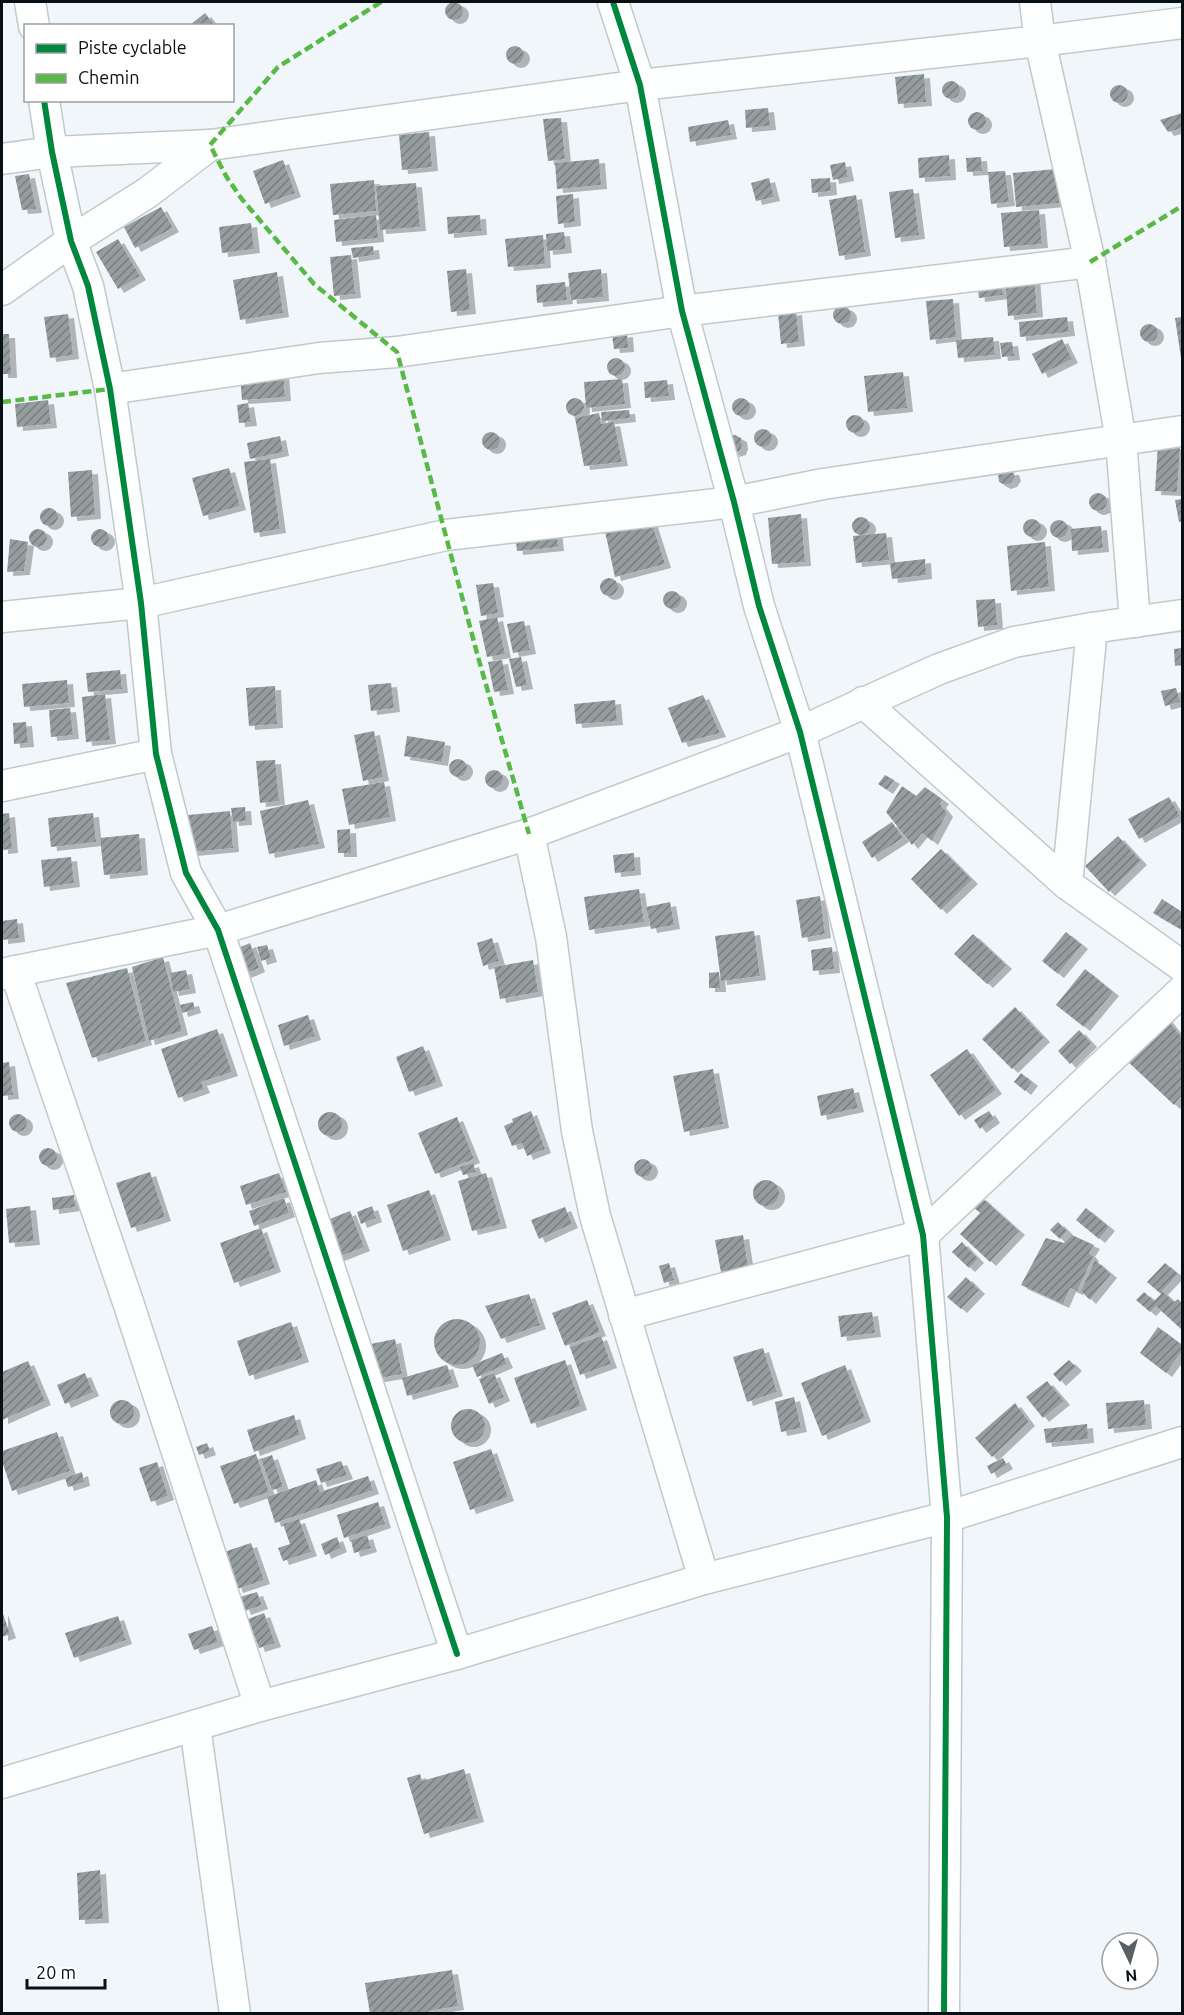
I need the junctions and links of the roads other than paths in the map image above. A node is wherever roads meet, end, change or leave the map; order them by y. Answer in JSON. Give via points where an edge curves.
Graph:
{"nodes":[{"id":1,"x":30,"y":2,"type":"edge"},
{"id":2,"x":613,"y":2,"type":"edge"},
{"id":3,"x":1035,"y":2,"type":"edge"},
{"id":4,"x":1182,"y":23,"type":"edge"},
{"id":5,"x":34,"y":24,"type":"edge"},
{"id":6,"x":1040,"y":41,"type":"junction"},
{"id":7,"x":640,"y":85,"type":"junction"},
{"id":8,"x":44,"y":102,"type":"edge"},
{"id":9,"x":210,"y":145,"type":"junction"},
{"id":10,"x":52,"y":152,"type":"junction"},
{"id":11,"x":2,"y":159,"type":"edge"},
{"id":12,"x":71,"y":241,"type":"junction"},
{"id":13,"x":1090,"y":262,"type":"junction"},
{"id":14,"x":2,"y":290,"type":"edge"},
{"id":15,"x":682,"y":311,"type":"junction"},
{"id":16,"x":110,"y":389,"type":"junction"},
{"id":17,"x":1182,"y":431,"type":"edge"},
{"id":18,"x":1121,"y":440,"type":"junction"},
{"id":19,"x":734,"y":502,"type":"junction"},
{"id":20,"x":141,"y":603,"type":"junction"},
{"id":21,"x":1182,"y":615,"type":"edge"},
{"id":22,"x":2,"y":616,"type":"edge"},
{"id":23,"x":1135,"y":622,"type":"junction"},
{"id":24,"x":1092,"y":628,"type":"junction"},
{"id":25,"x":863,"y":702,"type":"junction"},
{"id":26,"x":800,"y":732,"type":"junction"},
{"id":27,"x":156,"y":754,"type":"junction"},
{"id":28,"x":2,"y":786,"type":"edge"},
{"id":29,"x":529,"y":834,"type":"junction"},
{"id":30,"x":1067,"y":884,"type":"junction"},
{"id":31,"x":218,"y":930,"type":"junction"},
{"id":32,"x":1182,"y":966,"type":"edge"},
{"id":33,"x":8,"y":973,"type":"edge"},
{"id":34,"x":1182,"y":991,"type":"edge"},
{"id":35,"x":923,"y":1235,"type":"junction"},
{"id":36,"x":624,"y":1316,"type":"junction"},
{"id":37,"x":1182,"y":1442,"type":"edge"},
{"id":38,"x":947,"y":1517,"type":"junction"},
{"id":39,"x":704,"y":1579,"type":"junction"},
{"id":40,"x":457,"y":1654,"type":"junction"},
{"id":41,"x":260,"y":1706,"type":"junction"},
{"id":42,"x":195,"y":1726,"type":"junction"},
{"id":43,"x":2,"y":1783,"type":"edge"},
{"id":44,"x":235,"y":2013,"type":"edge"},
{"id":45,"x":944,"y":2013,"type":"edge"}],
"edges":[{"from":1,"to":5,"type":"street"},
{"from":2,"to":7,"type":"street"},
{"from":3,"to":6,"type":"street"},
{"from":4,"to":6,"type":"street"},
{"from":6,"to":7,"type":"street"},
{"from":6,"to":13,"type":"street"},
{"from":7,"to":9,"type":"street"},
{"from":7,"to":15,"type":"street"},
{"from":8,"to":10,"type":"street"},
{"from":9,"to":10,"type":"street"},
{"from":9,"to":12,"type":"street","via":[[147,193]]},
{"from":10,"to":11,"type":"street"},
{"from":10,"to":12,"type":"street"},
{"from":12,"to":14,"type":"street"},
{"from":12,"to":16,"type":"street","via":[[88,286]]},
{"from":13,"to":15,"type":"street"},
{"from":13,"to":18,"type":"street"},
{"from":15,"to":16,"type":"street"},
{"from":15,"to":19,"type":"street"},
{"from":16,"to":20,"type":"street"},
{"from":17,"to":18,"type":"street"},
{"from":18,"to":19,"type":"street","via":[[823,484]]},
{"from":18,"to":23,"type":"street"},
{"from":19,"to":20,"type":"street","via":[[446,535]]},
{"from":19,"to":26,"type":"street","via":[[759,606]]},
{"from":20,"to":22,"type":"street"},
{"from":20,"to":27,"type":"street"},
{"from":21,"to":23,"type":"street"},
{"from":23,"to":24,"type":"street"},
{"from":24,"to":25,"type":"street","via":[[1014,642]]},
{"from":24,"to":30,"type":"street"},
{"from":25,"to":26,"type":"street"},
{"from":25,"to":30,"type":"street"},
{"from":26,"to":29,"type":"street"},
{"from":26,"to":35,"type":"street"},
{"from":27,"to":28,"type":"street"},
{"from":27,"to":31,"type":"street","via":[[186,873]]},
{"from":29,"to":31,"type":"street"},
{"from":29,"to":36,"type":"street","via":[[551,937],[577,1131],[595,1216]]},
{"from":30,"to":32,"type":"street"},
{"from":31,"to":33,"type":"street"},
{"from":31,"to":40,"type":"street"},
{"from":33,"to":41,"type":"street","via":[[128,1302]]},
{"from":34,"to":35,"type":"street"},
{"from":35,"to":36,"type":"street"},
{"from":35,"to":38,"type":"street"},
{"from":36,"to":39,"type":"street"},
{"from":37,"to":38,"type":"street"},
{"from":38,"to":39,"type":"street"},
{"from":38,"to":45,"type":"street"},
{"from":39,"to":40,"type":"street"},
{"from":40,"to":41,"type":"street"},
{"from":41,"to":42,"type":"street"},
{"from":42,"to":43,"type":"street"},
{"from":42,"to":44,"type":"street"}]}
